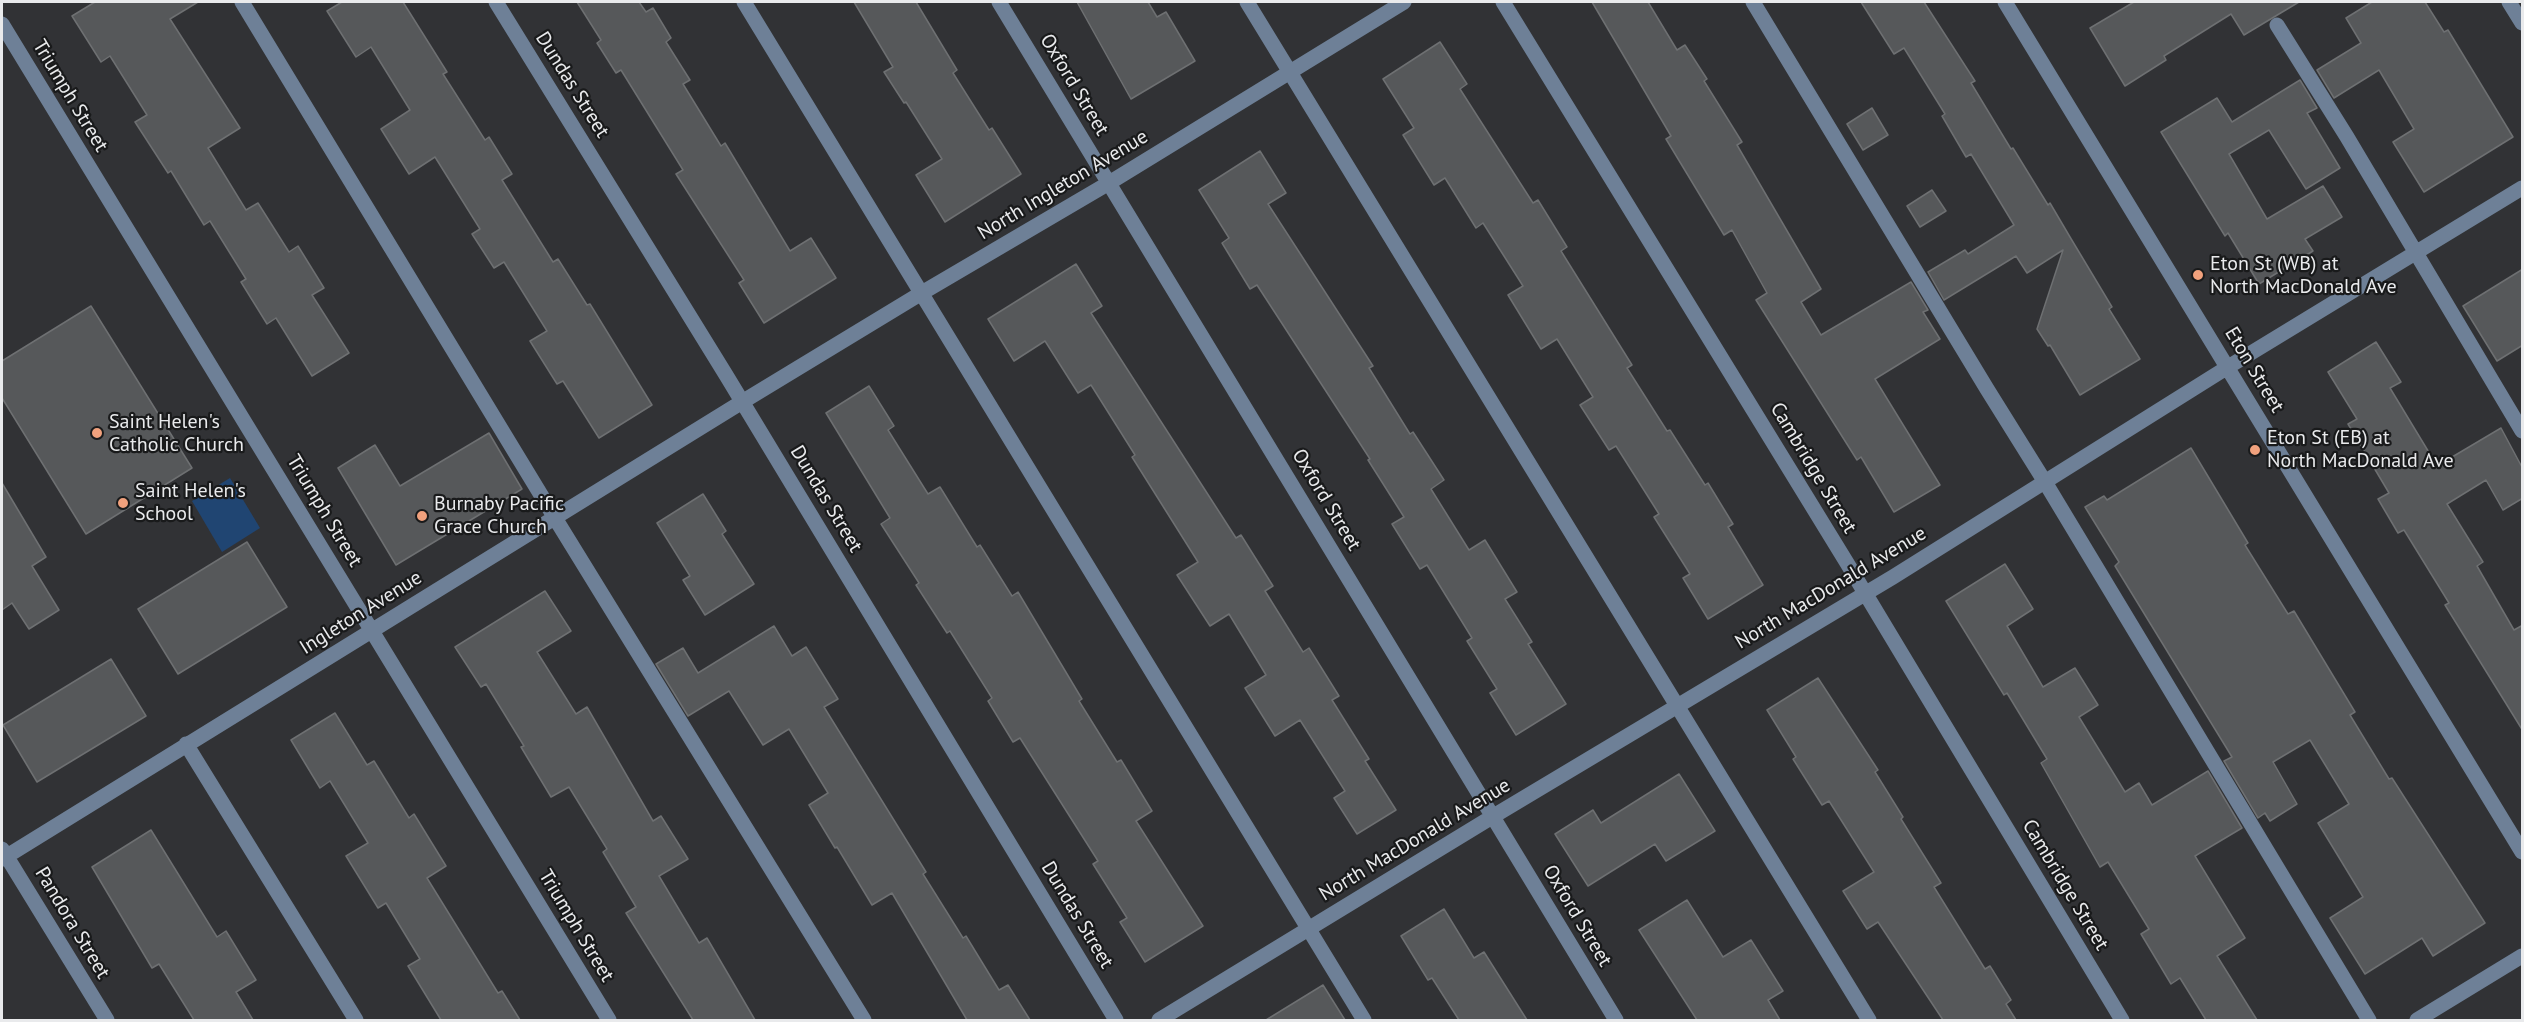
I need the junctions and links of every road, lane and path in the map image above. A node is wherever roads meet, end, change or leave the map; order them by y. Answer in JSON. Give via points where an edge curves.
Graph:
{"nodes":[{"id":1,"x":242,"y":2,"type":"edge"},
{"id":2,"x":496,"y":2,"type":"edge"},
{"id":3,"x":744,"y":2,"type":"edge"},
{"id":4,"x":999,"y":2,"type":"edge"},
{"id":5,"x":1247,"y":2,"type":"edge"},
{"id":6,"x":1404,"y":2,"type":"edge"},
{"id":7,"x":1503,"y":2,"type":"edge"},
{"id":8,"x":1753,"y":2,"type":"edge"},
{"id":9,"x":2005,"y":2,"type":"edge"},
{"id":10,"x":2509,"y":2,"type":"edge"},
{"id":11,"x":2523,"y":23,"type":"edge"},
{"id":12,"x":2,"y":24,"type":"edge"},
{"id":13,"x":2277,"y":25,"type":"dead end"},
{"id":14,"x":1290,"y":73,"type":"junction"},
{"id":15,"x":1109,"y":183,"type":"junction"},
{"id":16,"x":2523,"y":188,"type":"edge"},
{"id":17,"x":2415,"y":254,"type":"junction"},
{"id":18,"x":920,"y":294,"type":"junction"},
{"id":19,"x":2228,"y":368,"type":"junction"},
{"id":20,"x":742,"y":402,"type":"junction"},
{"id":21,"x":2523,"y":431,"type":"edge"},
{"id":22,"x":2045,"y":482,"type":"junction"},
{"id":23,"x":555,"y":518,"type":"junction"},
{"id":24,"x":1865,"y":593,"type":"junction"},
{"id":25,"x":372,"y":631,"type":"junction"},
{"id":26,"x":1678,"y":706,"type":"junction"},
{"id":27,"x":186,"y":744,"type":"junction"},
{"id":28,"x":1492,"y":817,"type":"junction"},
{"id":29,"x":2523,"y":852,"type":"edge"},
{"id":30,"x":3,"y":854,"type":"edge"},
{"id":31,"x":1309,"y":929,"type":"junction"},
{"id":32,"x":2523,"y":956,"type":"edge"},
{"id":33,"x":107,"y":1020,"type":"edge"},
{"id":34,"x":356,"y":1020,"type":"edge"},
{"id":35,"x":609,"y":1020,"type":"edge"},
{"id":36,"x":864,"y":1020,"type":"edge"},
{"id":37,"x":1116,"y":1020,"type":"edge"},
{"id":38,"x":1160,"y":1020,"type":"edge"},
{"id":39,"x":1365,"y":1020,"type":"edge"},
{"id":40,"x":1616,"y":1020,"type":"edge"},
{"id":41,"x":1869,"y":1020,"type":"edge"},
{"id":42,"x":2122,"y":1020,"type":"edge"},
{"id":43,"x":2369,"y":1020,"type":"edge"},
{"id":44,"x":2417,"y":1020,"type":"edge"}],
"edges":[{"from":1,"to":23,"type":"street"},
{"from":2,"to":20,"type":"street","name":"Dundas Street"},
{"from":3,"to":18,"type":"street"},
{"from":4,"to":15,"type":"street","name":"Oxford Street"},
{"from":5,"to":14,"type":"street"},
{"from":6,"to":14,"type":"street","name":"North Ingleton Avenue"},
{"from":7,"to":24,"type":"street","name":"Cambridge Street"},
{"from":8,"to":22,"type":"street"},
{"from":9,"to":19,"type":"street","name":"Eton Street"},
{"from":10,"to":11,"type":"street"},
{"from":12,"to":25,"type":"street","name":"Triumph Street"},
{"from":13,"to":17,"type":"street"},
{"from":14,"to":15,"type":"street","name":"North Ingleton Avenue"},
{"from":14,"to":26,"type":"street"},
{"from":15,"to":18,"type":"street","name":"North Ingleton Avenue"},
{"from":15,"to":28,"type":"street","name":"Oxford Street"},
{"from":16,"to":17,"type":"street","name":"North MacDonald Avenue"},
{"from":17,"to":19,"type":"street","name":"North MacDonald Avenue"},
{"from":17,"to":21,"type":"street"},
{"from":18,"to":20,"type":"street","name":"North Ingleton Avenue"},
{"from":18,"to":31,"type":"street"},
{"from":19,"to":22,"type":"street","name":"North MacDonald Avenue"},
{"from":19,"to":29,"type":"street","name":"Eton Street"},
{"from":20,"to":23,"type":"street","name":"Ingleton Avenue"},
{"from":20,"to":37,"type":"street","name":"Dundas Street"},
{"from":22,"to":24,"type":"street","name":"North MacDonald Avenue"},
{"from":22,"to":43,"type":"street"},
{"from":23,"to":25,"type":"street","name":"Ingleton Avenue"},
{"from":23,"to":36,"type":"street"},
{"from":24,"to":26,"type":"street","name":"North MacDonald Avenue"},
{"from":24,"to":42,"type":"street","name":"Cambridge Street"},
{"from":25,"to":27,"type":"street","name":"Ingleton Avenue"},
{"from":25,"to":35,"type":"street","name":"Triumph Street"},
{"from":26,"to":28,"type":"street","name":"North MacDonald Avenue"},
{"from":26,"to":41,"type":"street"},
{"from":27,"to":30,"type":"street","name":"Ingleton Avenue"},
{"from":27,"to":34,"type":"street"},
{"from":28,"to":31,"type":"street","name":"North MacDonald Avenue"},
{"from":28,"to":40,"type":"street","name":"Oxford Street"},
{"from":30,"to":33,"type":"street","name":"Pandora Street"},
{"from":31,"to":38,"type":"street","name":"North MacDonald Avenue"},
{"from":31,"to":39,"type":"street"},
{"from":32,"to":44,"type":"street"}]}
